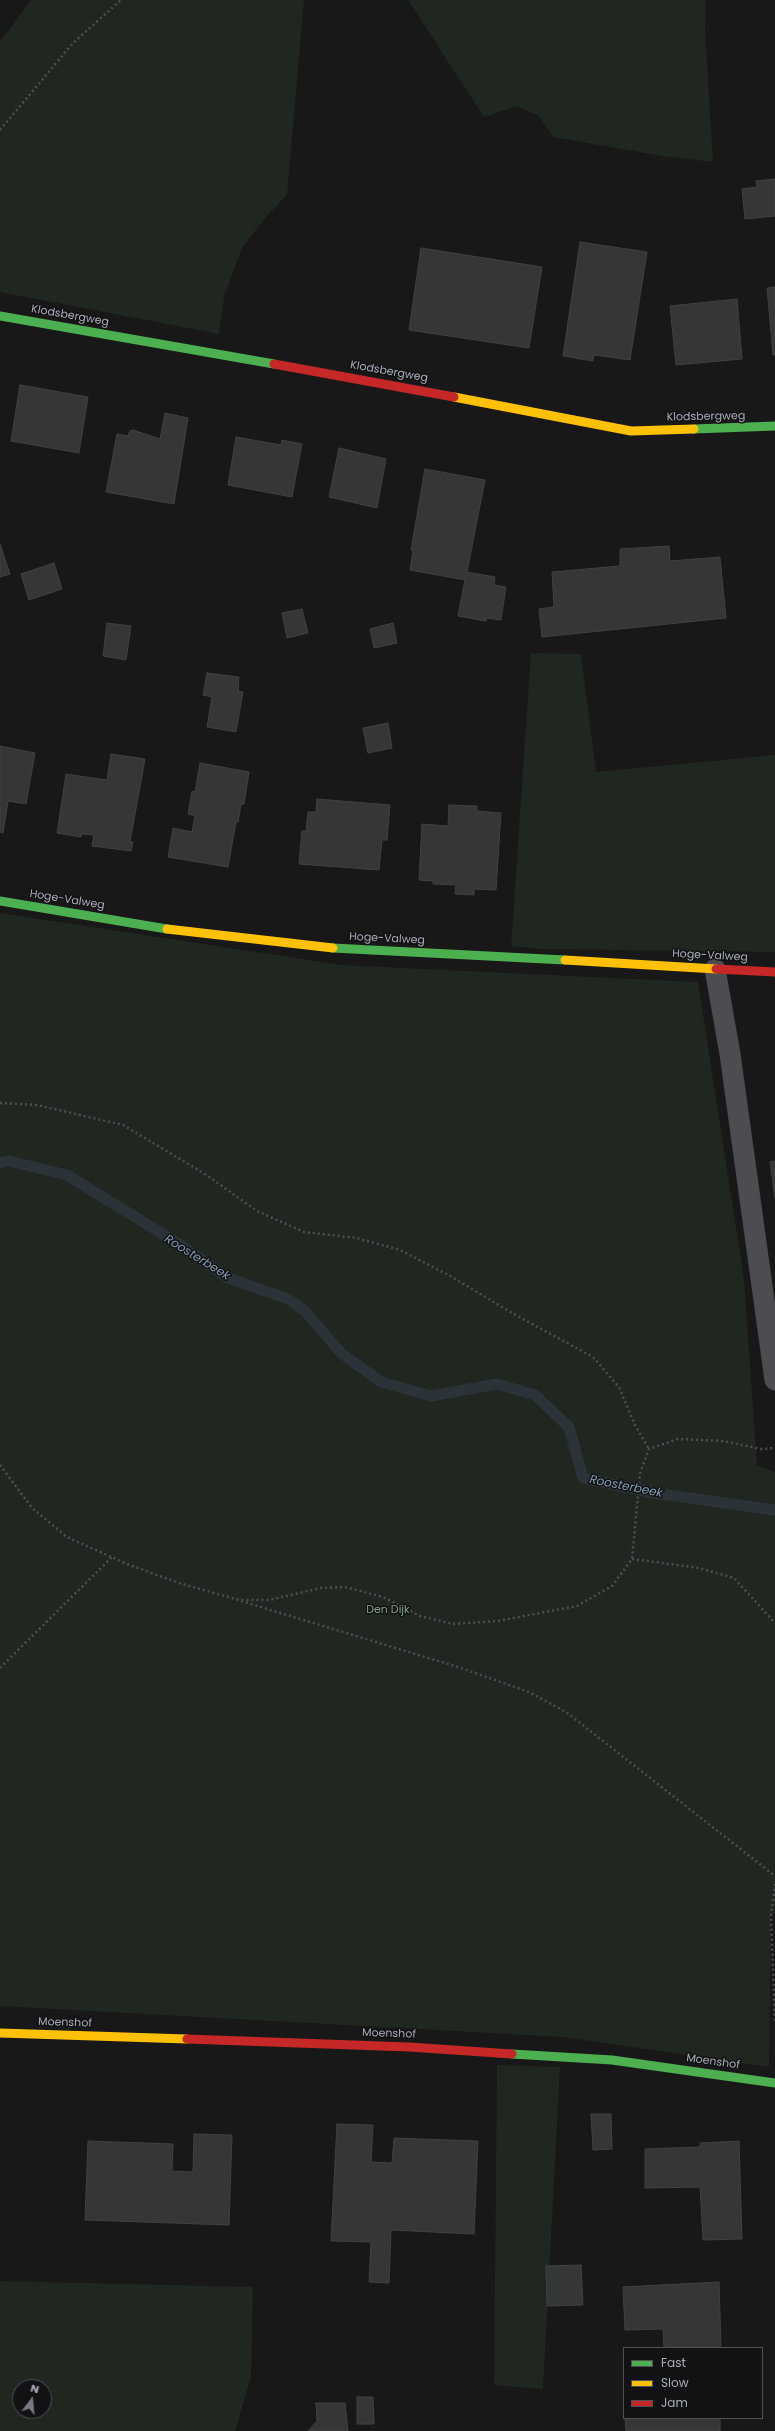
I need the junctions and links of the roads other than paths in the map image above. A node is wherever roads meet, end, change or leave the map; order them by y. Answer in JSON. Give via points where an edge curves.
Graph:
{"nodes":[{"id":1,"x":0,"y":316,"type":"edge"},
{"id":2,"x":775,"y":426,"type":"edge"},
{"id":3,"x":0,"y":901,"type":"edge"},
{"id":4,"x":715,"y":969,"type":"junction"},
{"id":5,"x":775,"y":972,"type":"edge"},
{"id":6,"x":775,"y":1380,"type":"edge"},
{"id":7,"x":0,"y":2033,"type":"edge"},
{"id":8,"x":775,"y":2083,"type":"edge"}],
"edges":[{"from":1,"to":2,"type":"street","name":"Klodsbergweg","via":[[420,390],[630,431]]},
{"from":3,"to":4,"type":"street","name":"Hoge-Valweg","via":[[181,931],[321,947]]},
{"from":4,"to":5,"type":"street","name":"Hoge-Valweg"},
{"from":4,"to":6,"type":"lane","via":[[730,1054]]},
{"from":7,"to":8,"type":"street","name":"Moenshof","via":[[440,2049],[612,2060]]}]}
